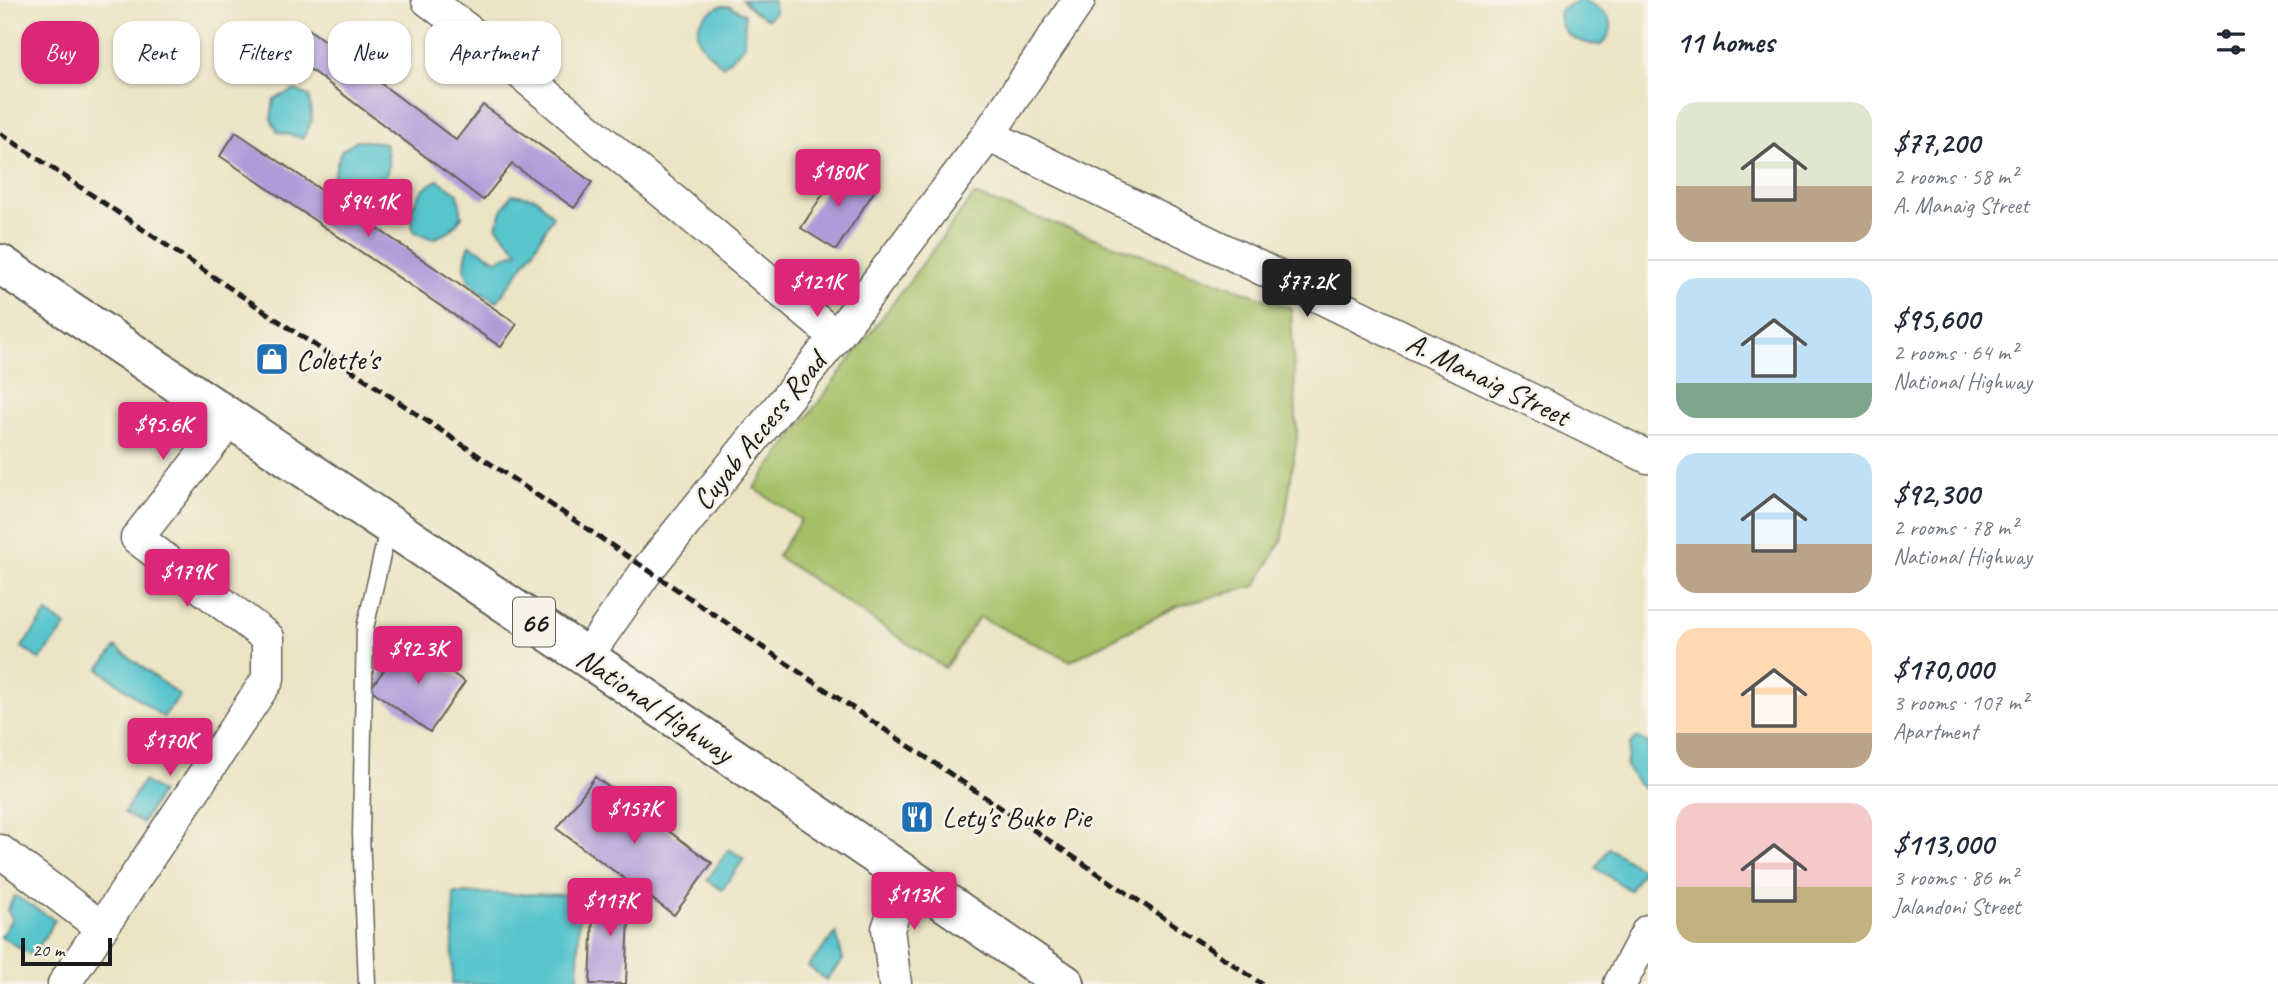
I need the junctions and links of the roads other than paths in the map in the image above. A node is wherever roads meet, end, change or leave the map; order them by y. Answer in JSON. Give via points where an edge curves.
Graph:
{"nodes":[{"id":1,"x":428,"y":0,"type":"edge"},
{"id":2,"x":1079,"y":0,"type":"edge"},
{"id":3,"x":988,"y":135,"type":"junction"},
{"id":4,"x":0,"y":264,"type":"edge"},
{"id":5,"x":836,"y":337,"type":"junction"},
{"id":6,"x":231,"y":419,"type":"junction"},
{"id":7,"x":1648,"y":457,"type":"edge"},
{"id":8,"x":389,"y":525,"type":"junction"},
{"id":9,"x":586,"y":657,"type":"junction"},
{"id":10,"x":0,"y":851,"type":"edge"},
{"id":11,"x":906,"y":877,"type":"junction"},
{"id":12,"x":101,"y":927,"type":"junction"},
{"id":13,"x":1648,"y":931,"type":"edge"},
{"id":14,"x":64,"y":984,"type":"edge"},
{"id":15,"x":367,"y":984,"type":"edge"},
{"id":16,"x":895,"y":984,"type":"edge"},
{"id":17,"x":1065,"y":984,"type":"edge"},
{"id":18,"x":1620,"y":984,"type":"edge"}],
"edges":[{"from":1,"to":5,"type":"street"},
{"from":2,"to":3,"type":"street","name":"Cuyab Access Road"},
{"from":3,"to":5,"type":"street","name":"Cuyab Access Road"},
{"from":3,"to":7,"type":"street","name":"A. Manaig Street"},
{"from":4,"to":6,"type":"main road","name":"National Highway","number":"66"},
{"from":5,"to":9,"type":"street","name":"Cuyab Access Road","via":[[648,569]]},
{"from":6,"to":8,"type":"main road","name":"National Highway","number":"66"},
{"from":6,"to":12,"type":"street","via":[[137,538],[268,638],[268,679]]},
{"from":8,"to":9,"type":"main road","name":"National Highway","number":"66"},
{"from":8,"to":15,"type":"lane","via":[[365,628],[361,834]]},
{"from":9,"to":11,"type":"main road","name":"National Highway","number":"66"},
{"from":10,"to":12,"type":"street"},
{"from":11,"to":16,"type":"street","via":[[887,929]]},
{"from":11,"to":17,"type":"main road","name":"National Highway","number":"66"},
{"from":12,"to":14,"type":"street"},
{"from":13,"to":18,"type":"street"}]}
